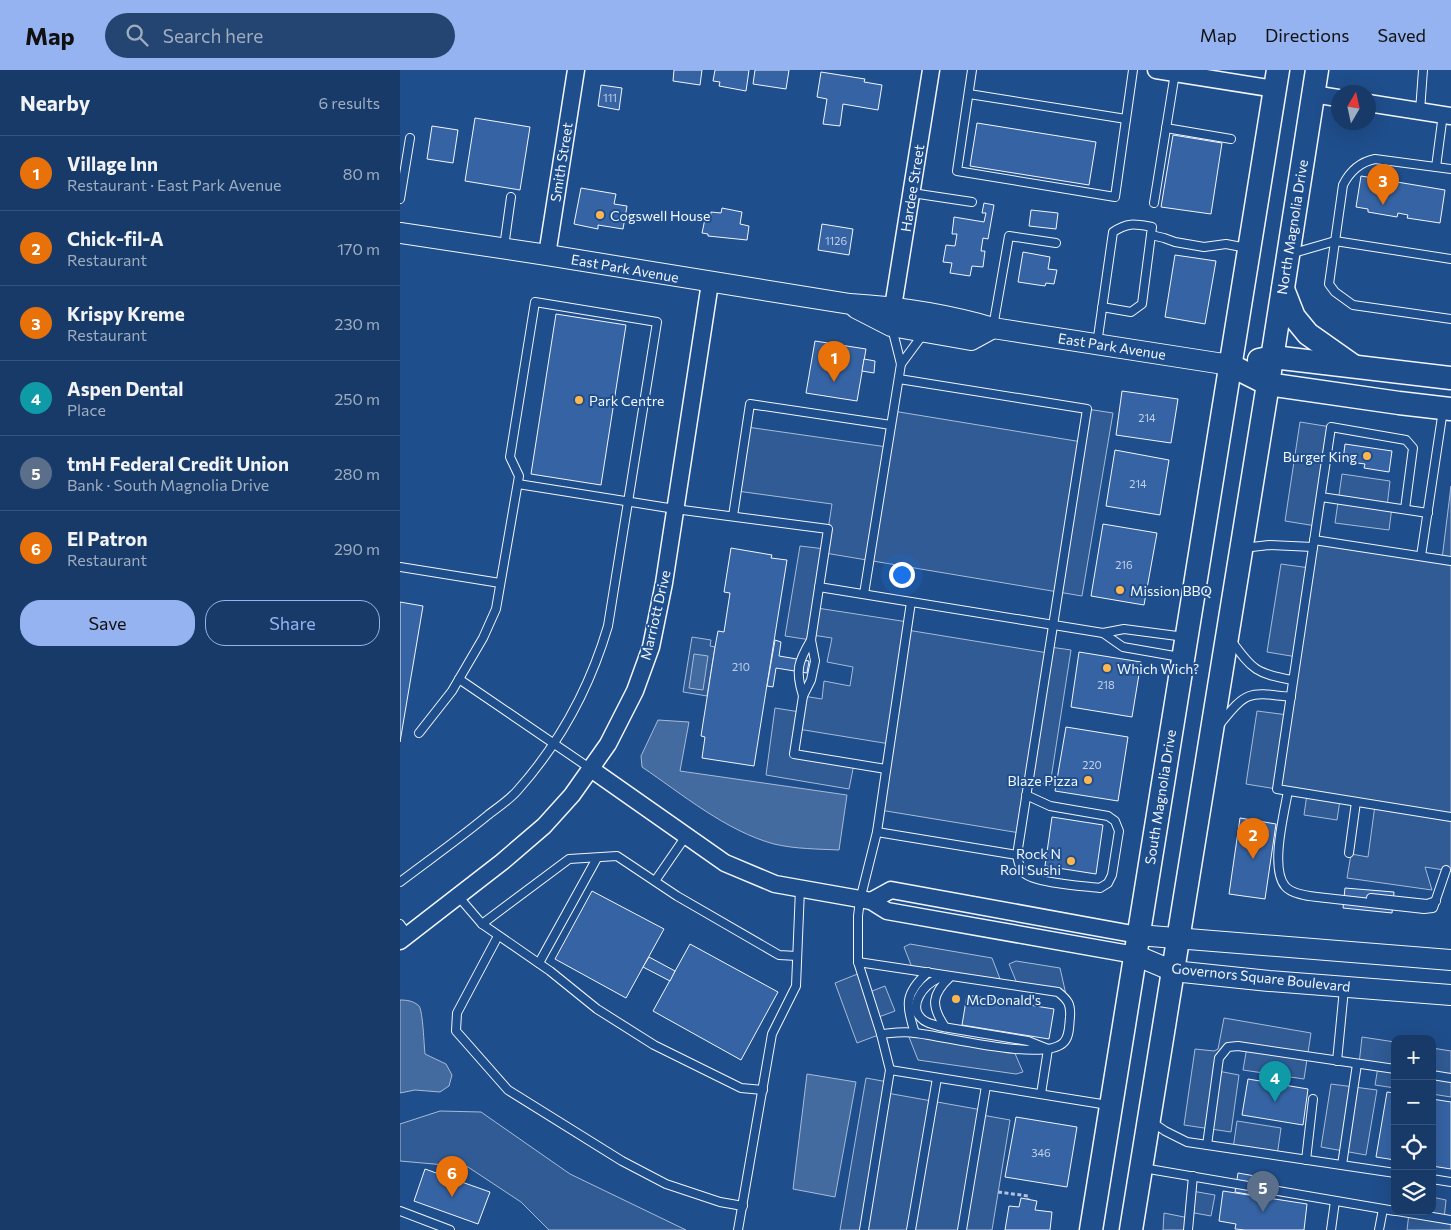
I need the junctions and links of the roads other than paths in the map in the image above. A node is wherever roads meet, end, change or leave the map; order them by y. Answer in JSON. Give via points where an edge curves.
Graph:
{"nodes":[{"id":1,"x":576,"y":70,"type":"edge"},
{"id":2,"x":931,"y":70,"type":"edge"},
{"id":3,"x":972,"y":70,"type":"edge"},
{"id":4,"x":1133,"y":70,"type":"edge"},
{"id":5,"x":1156,"y":70,"type":"edge"},
{"id":6,"x":1317,"y":70,"type":"edge"},
{"id":7,"x":1423,"y":70,"type":"edge"},
{"id":8,"x":1175,"y":73,"type":"junction"},
{"id":9,"x":1277,"y":79,"type":"edge"},
{"id":10,"x":968,"y":94,"type":"junction"},
{"id":11,"x":1313,"y":94,"type":"junction"},
{"id":12,"x":1331,"y":97,"type":"edge"},
{"id":13,"x":1376,"y":104,"type":"edge"},
{"id":14,"x":1420,"y":111,"type":"junction"},
{"id":15,"x":1447,"y":115,"type":"edge"},
{"id":16,"x":1126,"y":119,"type":"junction"},
{"id":17,"x":1166,"y":128,"type":"junction"},
{"id":18,"x":410,"y":138,"type":"dead end"},
{"id":19,"x":1231,"y":139,"type":"dead end"},
{"id":20,"x":1436,"y":167,"type":"junction"},
{"id":21,"x":1451,"y":169,"type":"edge"},
{"id":22,"x":912,"y":193,"type":"junction"},
{"id":23,"x":512,"y":197,"type":"dead end"},
{"id":24,"x":400,"y":199,"type":"edge"},
{"id":25,"x":972,"y":202,"type":"dead end"},
{"id":26,"x":1154,"y":203,"type":"dead end"},
{"id":27,"x":400,"y":233,"type":"edge"},
{"id":28,"x":1151,"y":235,"type":"junction"},
{"id":29,"x":1335,"y":240,"type":"junction"},
{"id":30,"x":1056,"y":243,"type":"dead end"},
{"id":31,"x":1249,"y":248,"type":"junction"},
{"id":32,"x":504,"y":249,"type":"junction"},
{"id":33,"x":547,"y":255,"type":"junction"},
{"id":34,"x":1288,"y":255,"type":"junction"},
{"id":35,"x":1451,"y":259,"type":"edge"},
{"id":36,"x":710,"y":283,"type":"junction"},
{"id":37,"x":1283,"y":288,"type":"junction"},
{"id":38,"x":1102,"y":307,"type":"junction"},
{"id":39,"x":892,"y":316,"type":"junction"},
{"id":40,"x":1451,"y":319,"type":"edge"},
{"id":41,"x":993,"y":328,"type":"junction"},
{"id":42,"x":925,"y":332,"type":"junction"},
{"id":43,"x":1097,"y":344,"type":"junction"},
{"id":44,"x":1272,"y":357,"type":"junction"},
{"id":45,"x":901,"y":364,"type":"junction"},
{"id":46,"x":1230,"y":364,"type":"junction"},
{"id":47,"x":1355,"y":367,"type":"junction"},
{"id":48,"x":1451,"y":378,"type":"edge"},
{"id":49,"x":898,"y":379,"type":"junction"},
{"id":50,"x":1268,"y":384,"type":"junction"},
{"id":51,"x":1447,"y":409,"type":"edge"},
{"id":52,"x":891,"y":425,"type":"junction"},
{"id":53,"x":518,"y":484,"type":"junction"},
{"id":54,"x":1321,"y":497,"type":"junction"},
{"id":55,"x":628,"y":501,"type":"junction"},
{"id":56,"x":675,"y":509,"type":"junction"},
{"id":57,"x":1405,"y":510,"type":"junction"},
{"id":58,"x":1428,"y":513,"type":"junction"},
{"id":59,"x":733,"y":516,"type":"junction"},
{"id":60,"x":1314,"y":544,"type":"junction"},
{"id":61,"x":1241,"y":548,"type":"junction"},
{"id":62,"x":1421,"y":556,"type":"junction"},
{"id":63,"x":1451,"y":561,"type":"edge"},
{"id":64,"x":400,"y":567,"type":"edge"},
{"id":65,"x":500,"y":583,"type":"junction"},
{"id":66,"x":819,"y":587,"type":"junction"},
{"id":67,"x":864,"y":594,"type":"junction"},
{"id":68,"x":911,"y":602,"type":"junction"},
{"id":69,"x":1053,"y":624,"type":"junction"},
{"id":70,"x":1103,"y":633,"type":"junction"},
{"id":71,"x":1227,"y":634,"type":"junction"},
{"id":72,"x":812,"y":640,"type":"junction"},
{"id":73,"x":1184,"y":647,"type":"junction"},
{"id":74,"x":459,"y":679,"type":"junction"},
{"id":75,"x":1293,"y":680,"type":"junction"},
{"id":76,"x":803,"y":696,"type":"junction"},
{"id":77,"x":1291,"y":697,"type":"junction"},
{"id":78,"x":419,"y":732,"type":"dead end"},
{"id":79,"x":1211,"y":735,"type":"junction"},
{"id":80,"x":554,"y":744,"type":"junction"},
{"id":81,"x":886,"y":769,"type":"junction"},
{"id":82,"x":591,"y":770,"type":"junction"},
{"id":83,"x":1288,"y":791,"type":"junction"},
{"id":84,"x":1026,"y":795,"type":"junction"},
{"id":85,"x":1356,"y":802,"type":"junction"},
{"id":86,"x":1451,"y":817,"type":"edge"},
{"id":87,"x":877,"y":832,"type":"junction"},
{"id":88,"x":686,"y":836,"type":"junction"},
{"id":89,"x":1349,"y":853,"type":"dead end"},
{"id":90,"x":1017,"y":855,"type":"junction"},
{"id":91,"x":597,"y":858,"type":"junction"},
{"id":92,"x":1446,"y":870,"type":"dead end"},
{"id":93,"x":654,"y":881,"type":"junction"},
{"id":94,"x":400,"y":882,"type":"edge"},
{"id":95,"x":800,"y":889,"type":"junction"},
{"id":96,"x":458,"y":896,"type":"junction"},
{"id":97,"x":866,"y":900,"type":"junction"},
{"id":98,"x":482,"y":924,"type":"junction"},
{"id":99,"x":403,"y":933,"type":"edge"},
{"id":100,"x":498,"y":936,"type":"junction"},
{"id":101,"x":1178,"y":937,"type":"junction"},
{"id":102,"x":1137,"y":945,"type":"junction"},
{"id":103,"x":797,"y":956,"type":"junction"},
{"id":104,"x":1451,"y":960,"type":"edge"},
{"id":105,"x":858,"y":962,"type":"junction"},
{"id":106,"x":539,"y":963,"type":"junction"},
{"id":107,"x":1173,"y":971,"type":"junction"},
{"id":108,"x":928,"y":972,"type":"junction"},
{"id":109,"x":951,"y":976,"type":"junction"},
{"id":110,"x":1344,"y":986,"type":"junction"},
{"id":111,"x":1451,"y":995,"type":"edge"},
{"id":112,"x":945,"y":1027,"type":"junction"},
{"id":113,"x":915,"y":1033,"type":"junction"},
{"id":114,"x":881,"y":1034,"type":"junction"},
{"id":115,"x":1048,"y":1049,"type":"junction"},
{"id":116,"x":1337,"y":1061,"type":"junction"},
{"id":117,"x":1357,"y":1064,"type":"junction"},
{"id":118,"x":1391,"y":1068,"type":"edge"},
{"id":119,"x":890,"y":1070,"type":"junction"},
{"id":120,"x":1436,"y":1076,"type":"edge"},
{"id":121,"x":937,"y":1078,"type":"junction"},
{"id":122,"x":1451,"y":1078,"type":"edge"},
{"id":123,"x":986,"y":1086,"type":"junction"},
{"id":124,"x":763,"y":1090,"type":"junction"},
{"id":125,"x":1041,"y":1094,"type":"junction"},
{"id":126,"x":1313,"y":1099,"type":"dead end"},
{"id":127,"x":1112,"y":1106,"type":"junction"},
{"id":128,"x":1148,"y":1120,"type":"junction"},
{"id":129,"x":1207,"y":1145,"type":"junction"},
{"id":130,"x":1306,"y":1160,"type":"junction"},
{"id":131,"x":1342,"y":1165,"type":"junction"},
{"id":132,"x":1141,"y":1168,"type":"junction"},
{"id":133,"x":1391,"y":1172,"type":"edge"},
{"id":134,"x":1193,"y":1176,"type":"junction"},
{"id":135,"x":1436,"y":1180,"type":"edge"},
{"id":136,"x":1451,"y":1182,"type":"edge"},
{"id":137,"x":1335,"y":1201,"type":"junction"},
{"id":138,"x":743,"y":1206,"type":"junction"},
{"id":139,"x":1383,"y":1209,"type":"junction"},
{"id":140,"x":1391,"y":1210,"type":"edge"},
{"id":141,"x":400,"y":1211,"type":"edge"},
{"id":142,"x":1420,"y":1215,"type":"edge"},
{"id":143,"x":1451,"y":1220,"type":"edge"},
{"id":144,"x":450,"y":1230,"type":"edge"},
{"id":145,"x":738,"y":1230,"type":"edge"},
{"id":146,"x":864,"y":1230,"type":"edge"},
{"id":147,"x":911,"y":1230,"type":"edge"},
{"id":148,"x":962,"y":1230,"type":"edge"},
{"id":149,"x":1091,"y":1230,"type":"edge"},
{"id":150,"x":1131,"y":1230,"type":"edge"},
{"id":151,"x":1188,"y":1230,"type":"edge"},
{"id":152,"x":1330,"y":1230,"type":"edge"},
{"id":153,"x":1379,"y":1230,"type":"edge"}],
"edges":[{"from":1,"to":33,"type":"street","name":"Smith Street"},
{"from":2,"to":22,"type":"street","name":"Hardee Street"},
{"from":3,"to":10,"type":"lane"},
{"from":4,"to":16,"type":"lane"},
{"from":5,"to":8,"type":"street"},
{"from":6,"to":11,"type":"main road","name":"North Magnolia Drive"},
{"from":7,"to":14,"type":"lane"},
{"from":8,"to":9,"type":"street"},
{"from":8,"to":17,"type":"lane"},
{"from":9,"to":31,"type":"main road"},
{"from":10,"to":16,"type":"lane"},
{"from":10,"to":16,"type":"lane","via":[[957,171],[1115,197]]},
{"from":11,"to":12,"type":"street"},
{"from":11,"to":34,"type":"main road","name":"North Magnolia Drive"},
{"from":13,"to":14,"type":"street"},
{"from":14,"to":15,"type":"street"},
{"from":15,"to":20,"type":"lane"},
{"from":17,"to":19,"type":"lane"},
{"from":17,"to":26,"type":"lane"},
{"from":18,"to":24,"type":"lane"},
{"from":20,"to":21,"type":"lane"},
{"from":20,"to":29,"type":"lane","via":[[1375,159],[1364,162],[1348,175],[1343,184]]},
{"from":22,"to":25,"type":"lane"},
{"from":22,"to":39,"type":"street","name":"Hardee Street"},
{"from":23,"to":32,"type":"lane"},
{"from":27,"to":32,"type":"street","name":"East Park Avenue"},
{"from":28,"to":31,"type":"lane","via":[[1204,247],[1226,244]]},
{"from":28,"to":38,"type":"lane","via":[[1142,304],[1131,312]]},
{"from":28,"to":38,"type":"lane","via":[[1152,227],[1131,224],[1113,232]]},
{"from":29,"to":34,"type":"lane"},
{"from":29,"to":35,"type":"lane"},
{"from":29,"to":40,"type":"lane","via":[[1329,284],[1352,305]]},
{"from":30,"to":41,"type":"lane","via":[[1009,236]]},
{"from":31,"to":46,"type":"main road"},
{"from":32,"to":33,"type":"street","name":"East Park Avenue"},
{"from":33,"to":36,"type":"street","name":"East Park Avenue"},
{"from":34,"to":37,"type":"main road","name":"North Magnolia Drive"},
{"from":36,"to":39,"type":"street","name":"East Park Avenue","via":[[850,304]]},
{"from":36,"to":56,"type":"street","name":"Marriott Drive"},
{"from":37,"to":44,"type":"main road","name":"North Magnolia Drive"},
{"from":37,"to":47,"type":"main road","via":[[1294,317],[1308,334]]},
{"from":38,"to":43,"type":"lane"},
{"from":39,"to":41,"type":"street","name":"East Park Avenue","via":[[965,320]]},
{"from":39,"to":42,"type":"street","name":"East Park Avenue"},
{"from":39,"to":45,"type":"lane"},
{"from":41,"to":42,"type":"street","name":"East Park Avenue","via":[[971,340]]},
{"from":41,"to":43,"type":"street","name":"East Park Avenue"},
{"from":42,"to":45,"type":"lane"},
{"from":43,"to":46,"type":"street","name":"East Park Avenue"},
{"from":44,"to":46,"type":"main road","name":"East Park Avenue"},
{"from":44,"to":47,"type":"main road","name":"East Park Avenue"},
{"from":44,"to":50,"type":"main road","name":"North Magnolia Drive"},
{"from":45,"to":49,"type":"lane"},
{"from":46,"to":50,"type":"main road","name":"East Park Avenue"},
{"from":46,"to":73,"type":"main road","name":"South Magnolia Drive"},
{"from":47,"to":48,"type":"main road","name":"East Park Avenue"},
{"from":49,"to":52,"type":"lane"},
{"from":49,"to":69,"type":"lane","via":[[1088,409]]},
{"from":50,"to":51,"type":"main road","name":"East Park Avenue"},
{"from":50,"to":61,"type":"main road"},
{"from":51,"to":58,"type":"lane"},
{"from":52,"to":59,"type":"lane","via":[[750,404]]},
{"from":52,"to":67,"type":"lane"},
{"from":53,"to":55,"type":"lane"},
{"from":53,"to":55,"type":"lane","via":[[519,476],[510,457],[535,302],[657,322]]},
{"from":53,"to":65,"type":"lane"},
{"from":54,"to":57,"type":"lane"},
{"from":54,"to":57,"type":"lane","via":[[1331,427],[1406,440],[1413,448]]},
{"from":54,"to":60,"type":"lane"},
{"from":55,"to":56,"type":"lane"},
{"from":55,"to":80,"type":"lane","via":[[608,626],[599,656],[587,687]]},
{"from":56,"to":59,"type":"lane"},
{"from":56,"to":82,"type":"street","name":"Marriott Drive","via":[[650,647],[635,691]]},
{"from":57,"to":58,"type":"lane"},
{"from":58,"to":62,"type":"lane"},
{"from":59,"to":66,"type":"lane","via":[[828,529]]},
{"from":60,"to":61,"type":"lane"},
{"from":60,"to":62,"type":"lane"},
{"from":60,"to":75,"type":"lane"},
{"from":61,"to":71,"type":"main road"},
{"from":62,"to":63,"type":"lane"},
{"from":64,"to":65,"type":"lane"},
{"from":65,"to":74,"type":"lane","via":[[496,610]]},
{"from":66,"to":67,"type":"lane"},
{"from":66,"to":72,"type":"lane"},
{"from":67,"to":68,"type":"lane"},
{"from":68,"to":69,"type":"lane"},
{"from":68,"to":81,"type":"lane"},
{"from":69,"to":70,"type":"lane"},
{"from":69,"to":84,"type":"lane"},
{"from":70,"to":73,"type":"lane","via":[[1124,629]]},
{"from":70,"to":73,"type":"lane","via":[[1123,647]]},
{"from":71,"to":75,"type":"lane","via":[[1257,671]]},
{"from":71,"to":79,"type":"main road"},
{"from":72,"to":76,"type":"lane","via":[[815,661]]},
{"from":72,"to":76,"type":"lane","via":[[801,658],[798,678]]},
{"from":73,"to":102,"type":"main road","name":"South Magnolia Drive"},
{"from":74,"to":78,"type":"lane"},
{"from":74,"to":80,"type":"lane"},
{"from":75,"to":77,"type":"lane"},
{"from":76,"to":81,"type":"lane","via":[[794,754]]},
{"from":77,"to":79,"type":"lane","via":[[1249,695],[1237,702]]},
{"from":77,"to":83,"type":"lane","via":[[1277,789]]},
{"from":79,"to":101,"type":"main road"},
{"from":80,"to":82,"type":"lane"},
{"from":80,"to":94,"type":"lane","via":[[516,792]]},
{"from":81,"to":87,"type":"lane"},
{"from":82,"to":88,"type":"street"},
{"from":82,"to":96,"type":"street","name":"Marriott Drive","via":[[544,826]]},
{"from":83,"to":85,"type":"lane"},
{"from":83,"to":92,"type":"lane","via":[[1278,860],[1279,876],[1286,888],[1302,895],[1433,908]]},
{"from":84,"to":90,"type":"lane"},
{"from":84,"to":90,"type":"lane","via":[[1050,806],[1108,816],[1115,821],[1119,831],[1112,875],[1100,888],[1038,880],[1024,874]]},
{"from":85,"to":86,"type":"lane"},
{"from":85,"to":89,"type":"lane"},
{"from":87,"to":90,"type":"lane"},
{"from":87,"to":97,"type":"lane"},
{"from":88,"to":93,"type":"lane"},
{"from":88,"to":95,"type":"street","via":[[725,862],[774,884]]},
{"from":91,"to":93,"type":"lane","via":[[617,856]]},
{"from":91,"to":98,"type":"lane","via":[[569,859]]},
{"from":91,"to":106,"type":"lane"},
{"from":93,"to":103,"type":"lane","via":[[779,955]]},
{"from":95,"to":97,"type":"street"},
{"from":95,"to":103,"type":"lane"},
{"from":96,"to":98,"type":"lane"},
{"from":96,"to":99,"type":"street","name":"Marriott Drive"},
{"from":97,"to":102,"type":"street","name":"Governors Square Boulevard","via":[[891,890]]},
{"from":97,"to":105,"type":"lane","via":[[857,937]]},
{"from":98,"to":100,"type":"lane"},
{"from":100,"to":106,"type":"lane"},
{"from":100,"to":138,"type":"lane","via":[[457,1012],[456,1031],[508,1090],[622,1161],[666,1184]]},
{"from":101,"to":102,"type":"street","name":"Governors Square Boulevard"},
{"from":101,"to":104,"type":"street","name":"Governors Square Boulevard"},
{"from":101,"to":107,"type":"main road"},
{"from":102,"to":107,"type":"street","name":"Governors Square Boulevard"},
{"from":102,"to":127,"type":"main road","name":"South Magnolia Drive"},
{"from":103,"to":124,"type":"lane","via":[[796,986],[772,1034]]},
{"from":105,"to":108,"type":"lane"},
{"from":105,"to":114,"type":"lane"},
{"from":106,"to":124,"type":"lane","via":[[598,1009],[654,1045],[741,1088]]},
{"from":107,"to":110,"type":"street","name":"Governors Square Boulevard"},
{"from":107,"to":128,"type":"main road"},
{"from":108,"to":109,"type":"lane"},
{"from":108,"to":113,"type":"lane","via":[[916,983],[908,1000],[909,1017]]},
{"from":109,"to":112,"type":"lane","via":[[940,986],[934,999],[938,1017]]},
{"from":109,"to":112,"type":"lane","via":[[936,980],[922,991],[916,1004],[921,1018]]},
{"from":109,"to":115,"type":"lane","via":[[1058,992],[1071,1007],[1068,1034],[1063,1043]]},
{"from":110,"to":111,"type":"street","name":"Governors Square Boulevard"},
{"from":110,"to":116,"type":"lane"},
{"from":112,"to":115,"type":"lane","via":[[1028,1041]]},
{"from":113,"to":114,"type":"lane"},
{"from":113,"to":115,"type":"lane","via":[[1028,1051]]},
{"from":114,"to":119,"type":"lane"},
{"from":115,"to":125,"type":"lane"},
{"from":116,"to":117,"type":"lane"},
{"from":116,"to":129,"type":"lane","via":[[1228,1047],[1219,1058]]},
{"from":117,"to":118,"type":"lane"},
{"from":117,"to":131,"type":"lane"},
{"from":119,"to":121,"type":"lane"},
{"from":119,"to":146,"type":"lane"},
{"from":120,"to":122,"type":"lane"},
{"from":121,"to":123,"type":"lane"},
{"from":121,"to":147,"type":"lane"},
{"from":123,"to":125,"type":"lane"},
{"from":123,"to":148,"type":"lane"},
{"from":124,"to":138,"type":"lane"},
{"from":125,"to":127,"type":"lane"},
{"from":126,"to":130,"type":"lane"},
{"from":127,"to":149,"type":"main road","name":"South Magnolia Drive"},
{"from":128,"to":129,"type":"lane","via":[[1187,1142]]},
{"from":128,"to":132,"type":"main road"},
{"from":129,"to":130,"type":"lane"},
{"from":130,"to":131,"type":"lane"},
{"from":131,"to":133,"type":"lane"},
{"from":132,"to":134,"type":"lane"},
{"from":132,"to":150,"type":"main road"},
{"from":134,"to":137,"type":"lane"},
{"from":134,"to":151,"type":"lane"},
{"from":135,"to":136,"type":"lane"},
{"from":137,"to":139,"type":"lane"},
{"from":137,"to":152,"type":"lane"},
{"from":138,"to":145,"type":"lane"},
{"from":139,"to":140,"type":"lane"},
{"from":139,"to":153,"type":"lane"},
{"from":141,"to":144,"type":"lane"},
{"from":142,"to":143,"type":"lane"}]}
